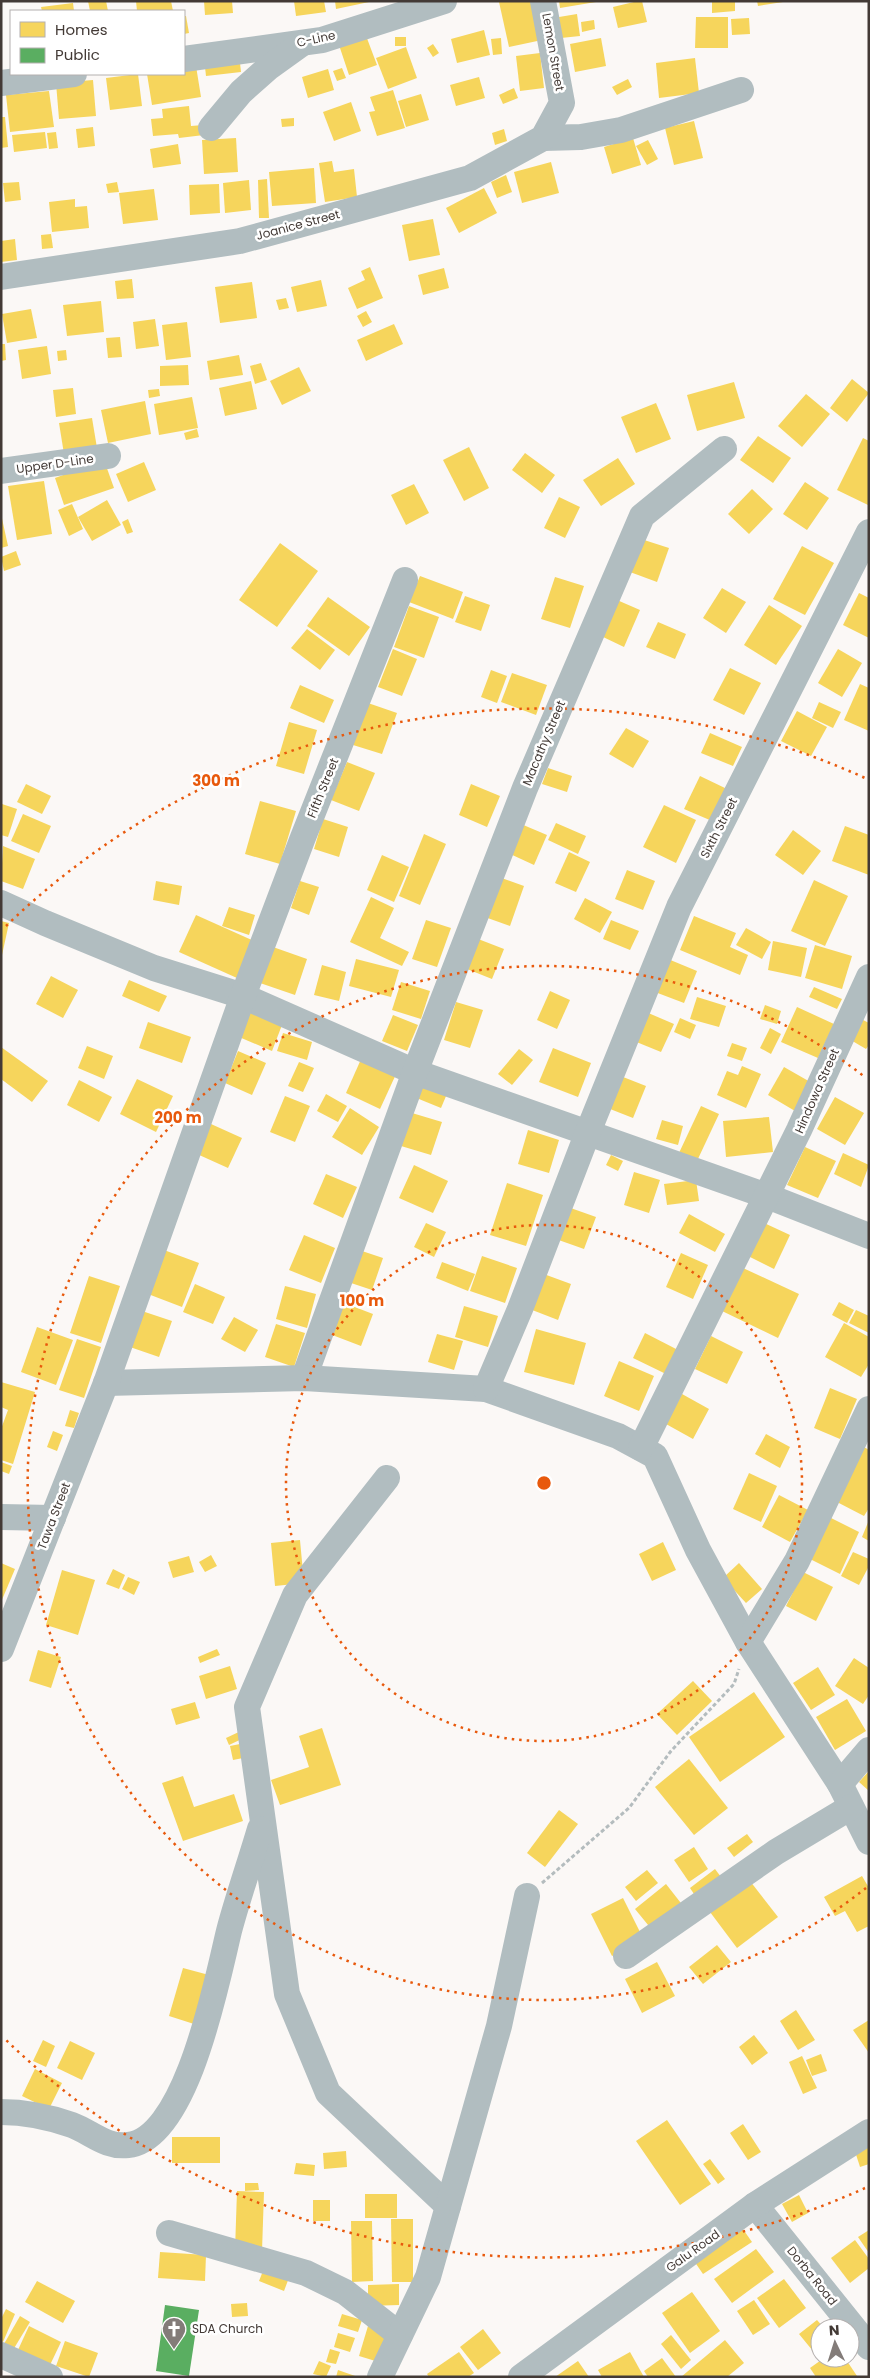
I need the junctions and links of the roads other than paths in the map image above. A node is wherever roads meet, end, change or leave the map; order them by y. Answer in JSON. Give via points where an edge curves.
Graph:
{"nodes":[{"id":1,"x":444,"y":1,"type":"edge"},
{"id":2,"x":543,"y":1,"type":"edge"},
{"id":3,"x":303,"y":43,"type":"junction"},
{"id":4,"x":185,"y":59,"type":"edge"},
{"id":5,"x":66,"y":75,"type":"edge"},
{"id":6,"x":1,"y":83,"type":"edge"},
{"id":7,"x":741,"y":90,"type":"dead end"},
{"id":8,"x":211,"y":128,"type":"dead end"},
{"id":9,"x":543,"y":138,"type":"junction"},
{"id":10,"x":1,"y":277,"type":"edge"},
{"id":11,"x":724,"y":449,"type":"dead end"},
{"id":12,"x":108,"y":456,"type":"dead end"},
{"id":13,"x":1,"y":471,"type":"edge"},
{"id":14,"x":869,"y":532,"type":"edge"},
{"id":15,"x":405,"y":580,"type":"dead end"},
{"id":16,"x":1,"y":903,"type":"edge"},
{"id":17,"x":869,"y":977,"type":"edge"},
{"id":18,"x":243,"y":996,"type":"junction"},
{"id":19,"x":415,"y":1072,"type":"junction"},
{"id":20,"x":588,"y":1132,"type":"junction"},
{"id":21,"x":765,"y":1200,"type":"junction"},
{"id":22,"x":869,"y":1236,"type":"edge"},
{"id":23,"x":304,"y":1378,"type":"junction"},
{"id":24,"x":106,"y":1383,"type":"junction"},
{"id":25,"x":486,"y":1389,"type":"junction"},
{"id":26,"x":869,"y":1409,"type":"edge"},
{"id":27,"x":641,"y":1448,"type":"junction"},
{"id":28,"x":387,"y":1478,"type":"dead end"},
{"id":29,"x":1,"y":1517,"type":"edge"},
{"id":30,"x":53,"y":1518,"type":"junction"},
{"id":31,"x":748,"y":1642,"type":"junction"},
{"id":32,"x":1,"y":1649,"type":"edge"},
{"id":33,"x":869,"y":1750,"type":"edge"},
{"id":34,"x":846,"y":1795,"type":"junction"},
{"id":35,"x":263,"y":1819,"type":"junction"},
{"id":36,"x":869,"y":1842,"type":"edge"},
{"id":37,"x":526,"y":1896,"type":"road end"},
{"id":38,"x":626,"y":1956,"type":"dead end"},
{"id":39,"x":1,"y":2112,"type":"edge"},
{"id":40,"x":869,"y":2132,"type":"edge"},
{"id":41,"x":755,"y":2205,"type":"junction"},
{"id":42,"x":448,"y":2206,"type":"junction"},
{"id":43,"x":169,"y":2233,"type":"dead end"},
{"id":44,"x":400,"y":2335,"type":"junction"},
{"id":45,"x":869,"y":2347,"type":"edge"},
{"id":46,"x":1,"y":2354,"type":"edge"},
{"id":47,"x":50,"y":2377,"type":"edge"},
{"id":48,"x":380,"y":2377,"type":"edge"},
{"id":49,"x":521,"y":2377,"type":"edge"}],
"edges":[{"from":1,"to":3,"type":"street","name":"C-Line","via":[[322,40]]},
{"from":2,"to":9,"type":"street","name":"Lemon Street","via":[[562,103]]},
{"from":3,"to":4,"type":"street","name":"C-Line"},
{"from":3,"to":8,"type":"street","via":[[241,92]]},
{"from":5,"to":6,"type":"street"},
{"from":7,"to":9,"type":"street","via":[[621,130],[581,137]]},
{"from":9,"to":10,"type":"street","name":"Joanice Street","via":[[470,178],[240,241]]},
{"from":11,"to":19,"type":"street","name":"Macathy Street","via":[[642,516],[525,788]]},
{"from":12,"to":13,"type":"street","name":"Upper D-Line"},
{"from":14,"to":20,"type":"street","name":"Sixth Street","via":[[679,907]]},
{"from":15,"to":18,"type":"street","name":"Fifth Street"},
{"from":16,"to":18,"type":"street","via":[[154,968]]},
{"from":17,"to":21,"type":"street","name":"Hindowa Street"},
{"from":18,"to":19,"type":"street"},
{"from":18,"to":24,"type":"street","name":"Fifth Street"},
{"from":19,"to":20,"type":"street"},
{"from":19,"to":23,"type":"street","name":"Macathy Street"},
{"from":20,"to":21,"type":"street"},
{"from":20,"to":25,"type":"street","name":"Sixth Street"},
{"from":21,"to":22,"type":"street"},
{"from":21,"to":27,"type":"street","name":"Hindowa Street"},
{"from":23,"to":24,"type":"street"},
{"from":23,"to":25,"type":"street"},
{"from":24,"to":30,"type":"street","name":"Tawa Street"},
{"from":25,"to":27,"type":"street","via":[[618,1436]]},
{"from":26,"to":31,"type":"street","via":[[797,1561]]},
{"from":27,"to":31,"type":"street","via":[[655,1456],[698,1550]]},
{"from":28,"to":35,"type":"street","via":[[295,1595],[247,1707]]},
{"from":29,"to":30,"type":"street"},
{"from":30,"to":32,"type":"street","name":"Tawa Street"},
{"from":31,"to":34,"type":"street"},
{"from":33,"to":34,"type":"street"},
{"from":34,"to":36,"type":"street"},
{"from":34,"to":38,"type":"street","via":[[776,1852]]},
{"from":35,"to":39,"type":"street","via":[[190,2073],[150,2138],[128,2145],[107,2144],[73,2126],[22,2112]]},
{"from":35,"to":42,"type":"street","via":[[287,1994],[328,2093]]},
{"from":37,"to":42,"type":"street","via":[[499,2026]]},
{"from":40,"to":41,"type":"street","name":"Galu Road"},
{"from":41,"to":45,"type":"street","name":"Dorba Road"},
{"from":41,"to":49,"type":"street","name":"Galu Road"},
{"from":42,"to":44,"type":"street","via":[[428,2277]]},
{"from":43,"to":44,"type":"street","via":[[306,2273],[346,2292]]},
{"from":44,"to":48,"type":"street"},
{"from":46,"to":47,"type":"street"}]}
